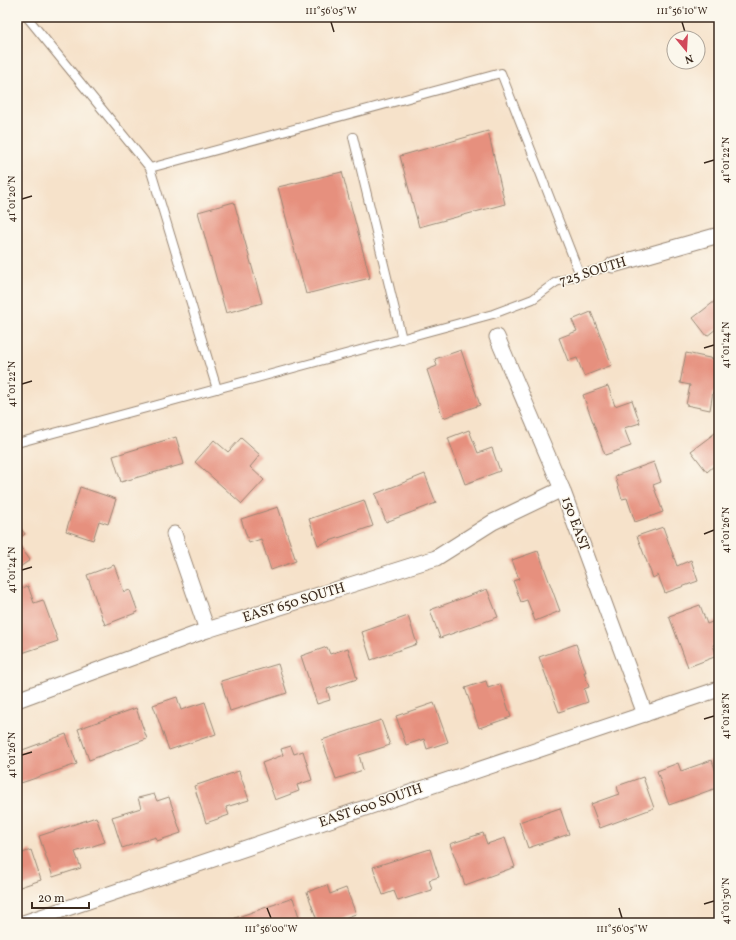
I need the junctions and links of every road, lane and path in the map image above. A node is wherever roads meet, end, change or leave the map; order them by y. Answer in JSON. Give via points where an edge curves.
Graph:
{"nodes":[{"id":1,"x":27,"y":17,"type":"edge"},
{"id":2,"x":352,"y":137,"type":"dead end"},
{"id":3,"x":150,"y":168,"type":"junction"},
{"id":4,"x":719,"y":235,"type":"edge"},
{"id":5,"x":613,"y":265,"type":"joint"},
{"id":6,"x":580,"y":275,"type":"junction"},
{"id":7,"x":497,"y":337,"type":"dead end"},
{"id":8,"x":402,"y":339,"type":"junction"},
{"id":9,"x":217,"y":389,"type":"junction"},
{"id":10,"x":17,"y":443,"type":"edge"},
{"id":11,"x":562,"y":489,"type":"junction"},
{"id":12,"x":174,"y":534,"type":"dead end"},
{"id":13,"x":207,"y":630,"type":"junction"},
{"id":14,"x":719,"y":688,"type":"edge"},
{"id":15,"x":17,"y":700,"type":"edge"},
{"id":16,"x":645,"y":714,"type":"junction"},
{"id":17,"x":23,"y":923,"type":"edge"}],
"edges":[{"from":1,"to":3,"type":"lane"},
{"from":2,"to":8,"type":"lane"},
{"from":3,"to":6,"type":"lane","via":[[501,73]]},
{"from":3,"to":9,"type":"lane"},
{"from":4,"to":5,"type":"street","name":"725 SOUTH"},
{"from":5,"to":6,"type":"lane","name":"725 SOUTH"},
{"from":6,"to":8,"type":"lane","name":"725 SOUTH","via":[[556,282],[533,299],[493,314]]},
{"from":7,"to":11,"type":"street","name":"150 EAST"},
{"from":8,"to":9,"type":"lane","name":"725 SOUTH"},
{"from":9,"to":10,"type":"lane","name":"725 SOUTH"},
{"from":11,"to":13,"type":"street","name":"EAST 650 SOUTH","via":[[493,522],[436,558]]},
{"from":11,"to":16,"type":"street","name":"150 EAST"},
{"from":12,"to":13,"type":"street"},
{"from":13,"to":15,"type":"street","name":"EAST 650 SOUTH"},
{"from":14,"to":16,"type":"street","name":"EAST 600 SOUTH"},
{"from":16,"to":17,"type":"street","name":"EAST 600 SOUTH"}]}
